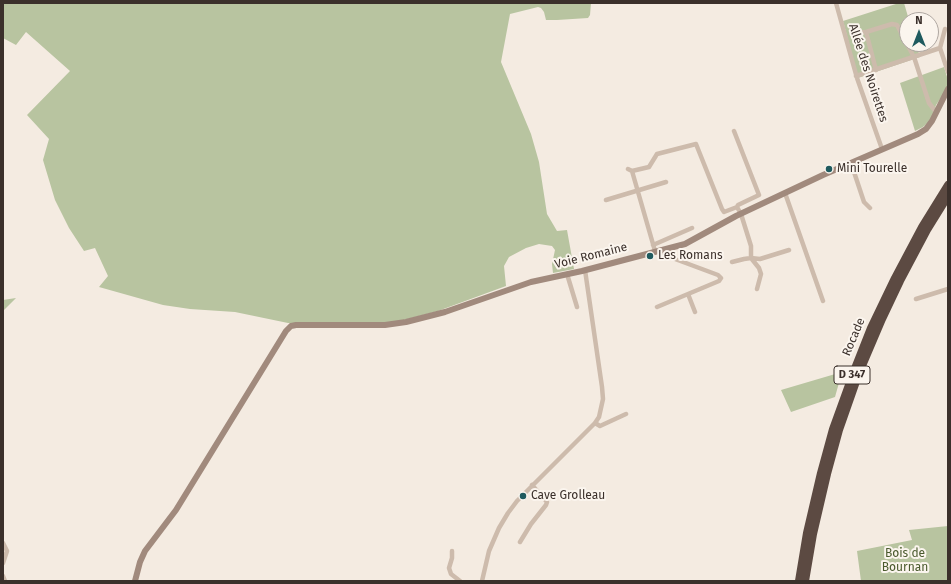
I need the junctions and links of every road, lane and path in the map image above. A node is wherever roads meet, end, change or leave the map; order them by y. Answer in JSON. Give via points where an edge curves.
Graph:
{"nodes":[{"id":1,"x":836,"y":3,"type":"edge"},
{"id":2,"x":899,"y":29,"type":"edge"},
{"id":3,"x":945,"y":29,"type":"dead end"},
{"id":4,"x":866,"y":32,"type":"junction"},
{"id":5,"x":854,"y":34,"type":"dead end"},
{"id":6,"x":940,"y":48,"type":"junction"},
{"id":7,"x":911,"y":52,"type":"edge"},
{"id":8,"x":914,"y":57,"type":"junction"},
{"id":9,"x":876,"y":70,"type":"junction"},
{"id":10,"x":948,"y":72,"type":"edge"},
{"id":11,"x":856,"y":76,"type":"junction"},
{"id":12,"x":948,"y":89,"type":"edge"},
{"id":13,"x":936,"y":112,"type":"junction"},
{"id":14,"x":734,"y":131,"type":"dead end"},
{"id":15,"x":882,"y":149,"type":"junction"},
{"id":16,"x":851,"y":163,"type":"junction"},
{"id":17,"x":948,"y":178,"type":"edge"},
{"id":18,"x":666,"y":182,"type":"dead end"},
{"id":19,"x":948,"y":185,"type":"edge"},
{"id":20,"x":637,"y":190,"type":"junction"},
{"id":21,"x":785,"y":193,"type":"junction"},
{"id":22,"x":948,"y":196,"type":"edge"},
{"id":23,"x":606,"y":200,"type":"dead end"},
{"id":24,"x":942,"y":204,"type":"edge"},
{"id":25,"x":737,"y":207,"type":"junction"},
{"id":26,"x":870,"y":208,"type":"dead end"},
{"id":27,"x":741,"y":214,"type":"junction"},
{"id":28,"x":692,"y":228,"type":"dead end"},
{"id":29,"x":657,"y":249,"type":"junction"},
{"id":30,"x":789,"y":250,"type":"dead end"},
{"id":31,"x":751,"y":258,"type":"junction"},
{"id":32,"x":732,"y":262,"type":"dead end"},
{"id":33,"x":585,"y":270,"type":"junction"},
{"id":34,"x":566,"y":274,"type":"junction"},
{"id":35,"x":757,"y":289,"type":"dead end"},
{"id":36,"x":948,"y":289,"type":"edge"},
{"id":37,"x":688,"y":294,"type":"junction"},
{"id":38,"x":916,"y":299,"type":"dead end"},
{"id":39,"x":823,"y":301,"type":"dead end"},
{"id":40,"x":577,"y":307,"type":"dead end"},
{"id":41,"x":657,"y":307,"type":"dead end"},
{"id":42,"x":695,"y":312,"type":"dead end"},
{"id":43,"x":626,"y":414,"type":"dead end"},
{"id":44,"x":595,"y":423,"type":"junction"},
{"id":45,"x":532,"y":485,"type":"junction"},
{"id":46,"x":520,"y":542,"type":"dead end"},
{"id":47,"x":3,"y":543,"type":"edge"},
{"id":48,"x":452,"y":551,"type":"dead end"},
{"id":49,"x":3,"y":563,"type":"edge"},
{"id":50,"x":3,"y":576,"type":"edge"},
{"id":51,"x":5,"y":581,"type":"edge"},
{"id":52,"x":135,"y":581,"type":"edge"},
{"id":53,"x":460,"y":581,"type":"edge"},
{"id":54,"x":482,"y":581,"type":"edge"},
{"id":55,"x":799,"y":581,"type":"edge"},
{"id":56,"x":805,"y":581,"type":"edge"}],
"edges":[{"from":1,"to":11,"type":"street","name":"Allée des Noirettes"},
{"from":2,"to":4,"type":"street","via":[[897,25],[892,24]]},
{"from":3,"to":6,"type":"street"},
{"from":4,"to":5,"type":"street"},
{"from":4,"to":9,"type":"street"},
{"from":6,"to":8,"type":"street"},
{"from":6,"to":10,"type":"street"},
{"from":7,"to":8,"type":"street"},
{"from":8,"to":9,"type":"street"},
{"from":8,"to":13,"type":"street","via":[[929,103]]},
{"from":9,"to":11,"type":"street"},
{"from":11,"to":15,"type":"street","name":"Allée des Noirettes"},
{"from":12,"to":13,"type":"street","name":"Voie Romaine"},
{"from":13,"to":15,"type":"street","name":"Voie Romaine","via":[[926,129]]},
{"from":14,"to":25,"type":"street","via":[[759,195]]},
{"from":15,"to":16,"type":"street","name":"Voie Romaine"},
{"from":16,"to":21,"type":"street","name":"Voie Romaine"},
{"from":16,"to":26,"type":"street","via":[[864,202]]},
{"from":17,"to":24,"type":"highway","via":[[937,197]]},
{"from":18,"to":20,"type":"street"},
{"from":19,"to":24,"type":"highway","name":"Rocade","number":"D 347"},
{"from":20,"to":23,"type":"street"},
{"from":20,"to":25,"type":"street","via":[[630,170],[649,167],[657,154],[696,144],[722,209],[724,212]]},
{"from":20,"to":29,"type":"street"},
{"from":21,"to":27,"type":"street","name":"Voie Romaine"},
{"from":21,"to":39,"type":"street"},
{"from":22,"to":24,"type":"highway","number":"D 347"},
{"from":24,"to":55,"type":"highway","name":"Rocade","number":"D 347","via":[[913,244],[890,286],[854,370],[821,473]]},
{"from":24,"to":56,"type":"highway","number":"D 347","via":[[893,294],[854,387],[827,474]]},
{"from":25,"to":27,"type":"street"},
{"from":27,"to":29,"type":"street","name":"Voie Romaine","via":[[685,244]]},
{"from":27,"to":31,"type":"street","via":[[751,246]]},
{"from":28,"to":29,"type":"street"},
{"from":29,"to":33,"type":"street","name":"Voie Romaine"},
{"from":29,"to":37,"type":"street","via":[[667,256],[721,278]]},
{"from":30,"to":31,"type":"street","via":[[760,259]]},
{"from":31,"to":32,"type":"street"},
{"from":31,"to":35,"type":"street","via":[[761,274]]},
{"from":33,"to":34,"type":"street","name":"Voie Romaine"},
{"from":33,"to":44,"type":"street","via":[[603,399]]},
{"from":34,"to":40,"type":"street"},
{"from":34,"to":52,"type":"street","name":"Voie Romaine","via":[[531,282],[445,312],[406,322],[386,325],[296,325],[289,328],[176,510],[145,551]]},
{"from":36,"to":38,"type":"street"},
{"from":37,"to":41,"type":"street"},
{"from":37,"to":42,"type":"street"},
{"from":43,"to":44,"type":"street","via":[[600,426]]},
{"from":44,"to":45,"type":"street"},
{"from":45,"to":46,"type":"street","via":[[547,502]]},
{"from":45,"to":54,"type":"street","via":[[517,501],[499,528],[489,551]]},
{"from":47,"to":49,"type":"street","via":[[7,551]]},
{"from":48,"to":53,"type":"street","via":[[449,568],[451,574]]},
{"from":50,"to":51,"type":"street"}]}
